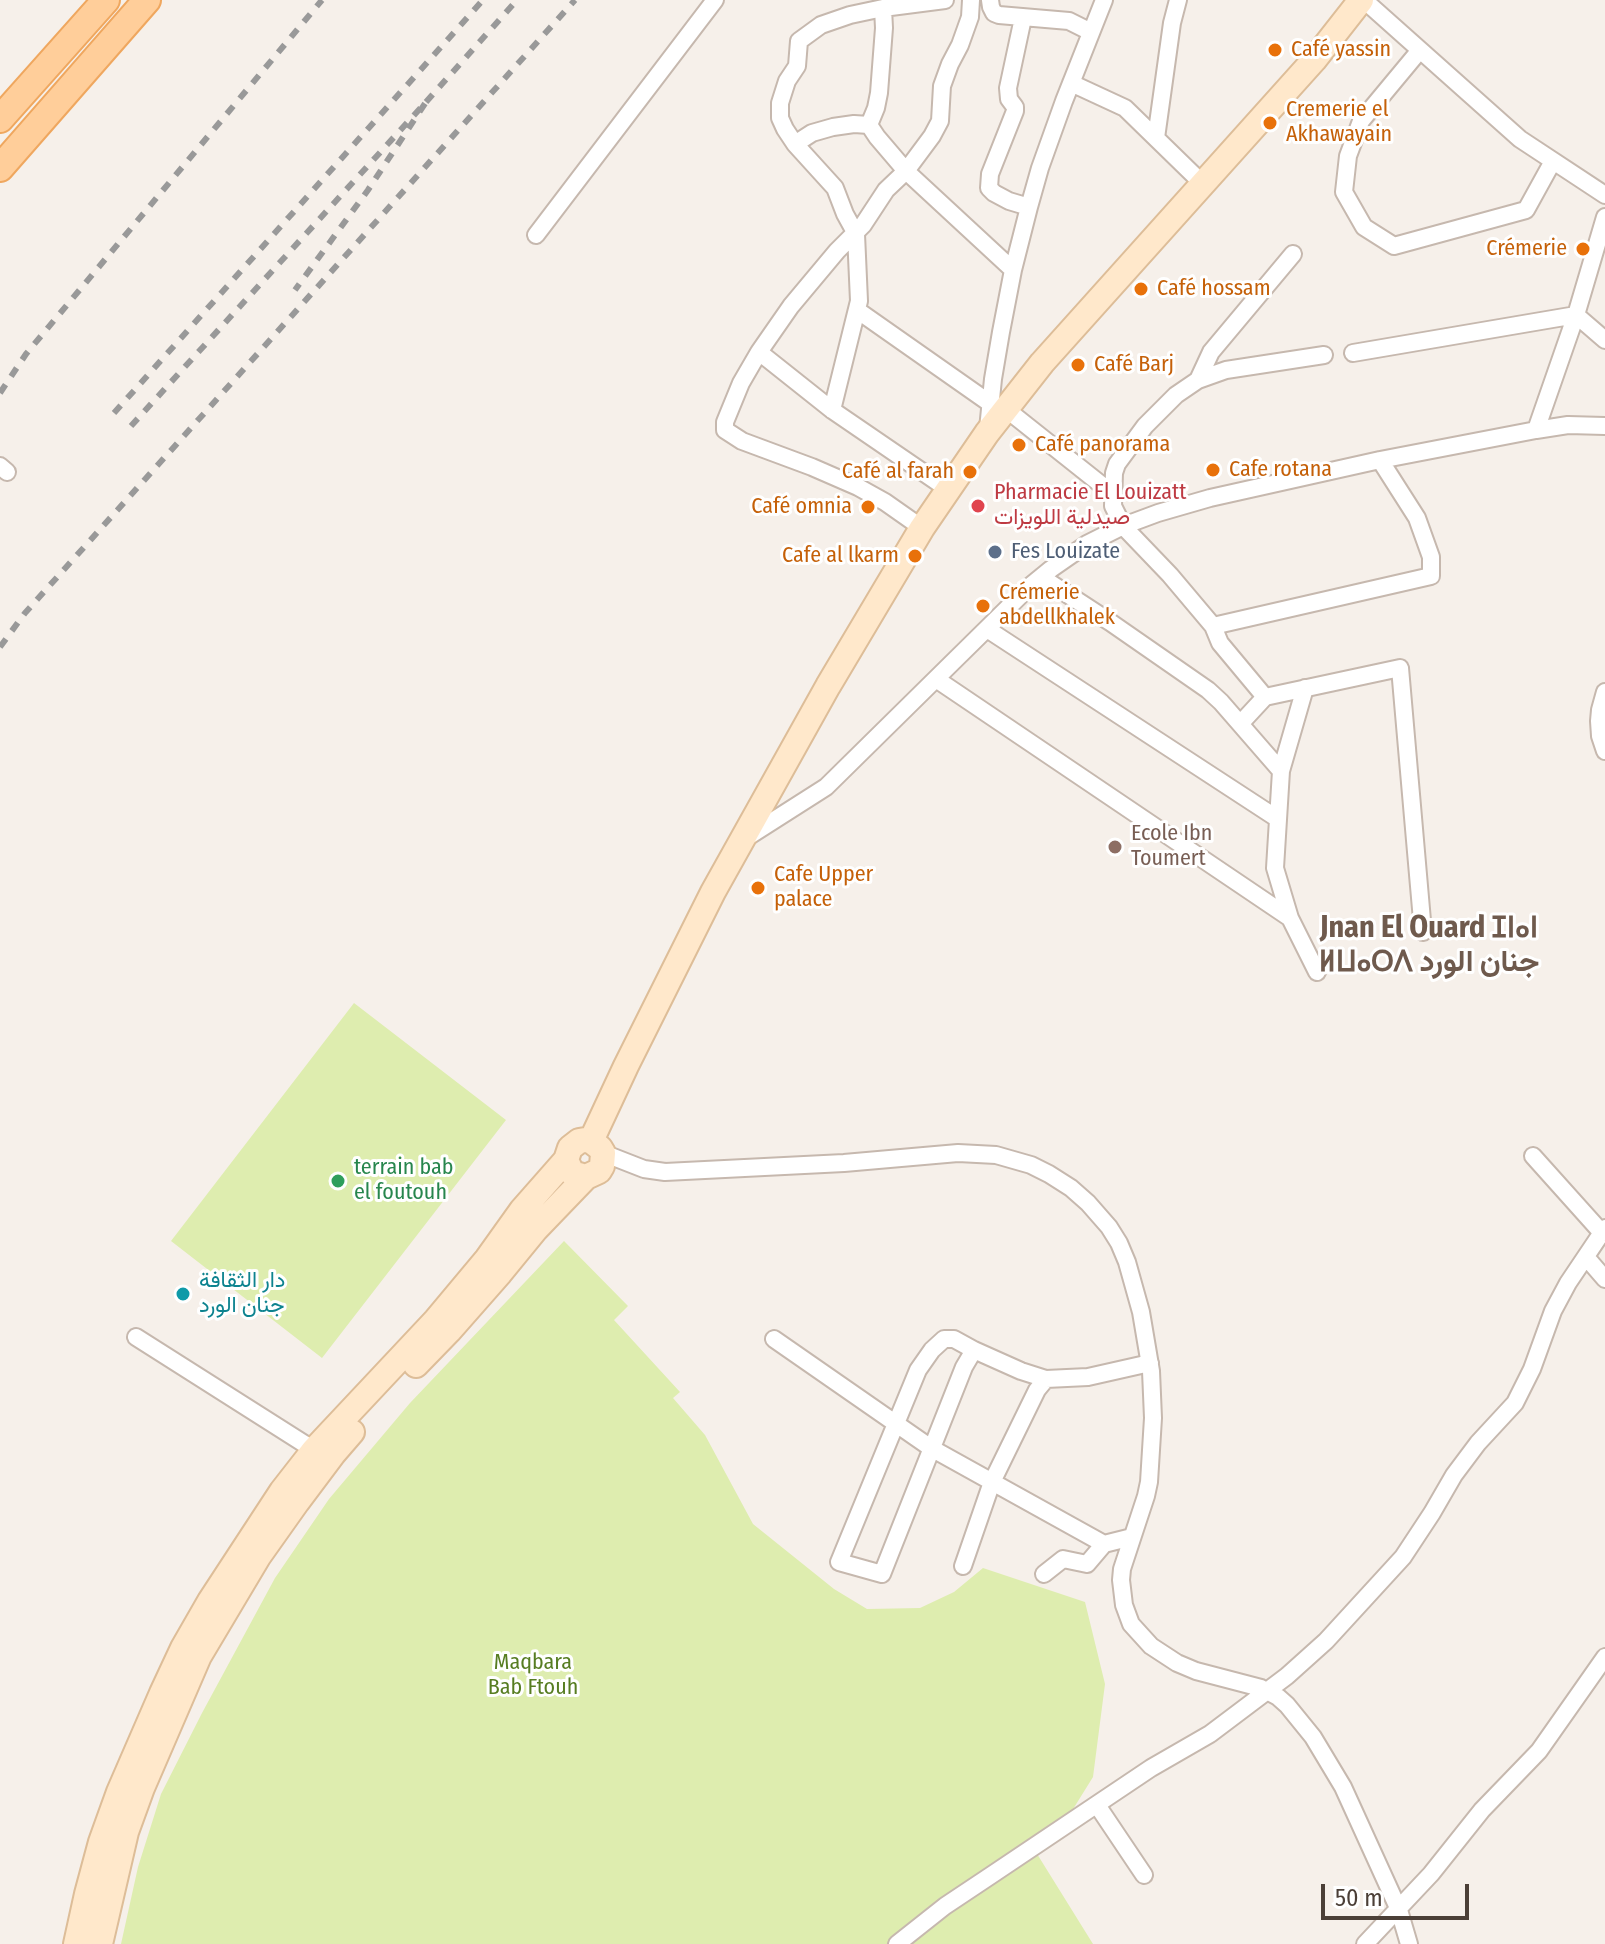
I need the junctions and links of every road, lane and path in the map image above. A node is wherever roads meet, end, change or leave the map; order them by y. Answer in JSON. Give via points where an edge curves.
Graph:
{"nodes":[{"id":1,"x":106,"y":0,"type":"edge"},
{"id":2,"x":147,"y":0,"type":"edge"},
{"id":3,"x":715,"y":0,"type":"edge"},
{"id":4,"x":945,"y":0,"type":"edge"},
{"id":5,"x":971,"y":0,"type":"edge"},
{"id":6,"x":990,"y":0,"type":"edge"},
{"id":7,"x":1104,"y":0,"type":"edge"},
{"id":8,"x":1178,"y":0,"type":"edge"},
{"id":9,"x":1362,"y":0,"type":"edge"},
{"id":10,"x":883,"y":8,"type":"junction"},
{"id":11,"x":1023,"y":18,"type":"junction"},
{"id":12,"x":1091,"y":32,"type":"junction"},
{"id":13,"x":1420,"y":50,"type":"junction"},
{"id":14,"x":1071,"y":83,"type":"junction"},
{"id":15,"x":0,"y":119,"type":"edge"},
{"id":16,"x":869,"y":125,"type":"junction"},
{"id":17,"x":1156,"y":138,"type":"junction"},
{"id":18,"x":795,"y":144,"type":"junction"},
{"id":19,"x":1553,"y":161,"type":"junction"},
{"id":20,"x":0,"y":168,"type":"edge"},
{"id":21,"x":906,"y":171,"type":"junction"},
{"id":22,"x":1203,"y":184,"type":"junction"},
{"id":23,"x":1605,"y":195,"type":"edge"},
{"id":24,"x":1029,"y":207,"type":"junction"},
{"id":25,"x":1605,"y":217,"type":"edge"},
{"id":26,"x":856,"y":234,"type":"junction"},
{"id":27,"x":536,"y":235,"type":"dead end"},
{"id":28,"x":1293,"y":254,"type":"dead end"},
{"id":29,"x":1013,"y":270,"type":"junction"},
{"id":30,"x":857,"y":310,"type":"junction"},
{"id":31,"x":1576,"y":315,"type":"junction"},
{"id":32,"x":1605,"y":340,"type":"edge"},
{"id":33,"x":759,"y":352,"type":"junction"},
{"id":34,"x":1353,"y":353,"type":"dead end"},
{"id":35,"x":1324,"y":355,"type":"dead end"},
{"id":36,"x":1198,"y":380,"type":"junction"},
{"id":37,"x":999,"y":406,"type":"junction"},
{"id":38,"x":832,"y":410,"type":"junction"},
{"id":39,"x":1605,"y":426,"type":"edge"},
{"id":40,"x":1536,"y":430,"type":"junction"},
{"id":41,"x":1380,"y":460,"type":"junction"},
{"id":42,"x":949,"y":490,"type":"junction"},
{"id":43,"x":1113,"y":494,"type":"junction"},
{"id":44,"x":1123,"y":526,"type":"junction"},
{"id":45,"x":922,"y":528,"type":"junction"},
{"id":46,"x":1041,"y":577,"type":"junction"},
{"id":47,"x":1213,"y":626,"type":"junction"},
{"id":48,"x":987,"y":629,"type":"junction"},
{"id":49,"x":936,"y":679,"type":"junction"},
{"id":50,"x":1305,"y":688,"type":"junction"},
{"id":51,"x":1605,"y":692,"type":"edge"},
{"id":52,"x":1265,"y":697,"type":"junction"},
{"id":53,"x":1240,"y":724,"type":"junction"},
{"id":54,"x":1605,"y":751,"type":"edge"},
{"id":55,"x":1281,"y":771,"type":"junction"},
{"id":56,"x":1278,"y":819,"type":"junction"},
{"id":57,"x":743,"y":839,"type":"junction"},
{"id":58,"x":1290,"y":918,"type":"junction"},
{"id":59,"x":1423,"y":932,"type":"dead end"},
{"id":60,"x":1317,"y":972,"type":"dead end"},
{"id":61,"x":1533,"y":1156,"type":"dead end"},
{"id":62,"x":593,"y":1162,"type":"junction"},
{"id":63,"x":644,"y":1169,"type":"junction"},
{"id":64,"x":1603,"y":1230,"type":"edge"},
{"id":65,"x":1586,"y":1257,"type":"junction"},
{"id":66,"x":1605,"y":1279,"type":"edge"},
{"id":67,"x":136,"y":1337,"type":"dead end"},
{"id":68,"x":774,"y":1339,"type":"dead end"},
{"id":69,"x":974,"y":1350,"type":"junction"},
{"id":70,"x":1150,"y":1363,"type":"junction"},
{"id":71,"x":1046,"y":1379,"type":"junction"},
{"id":72,"x":896,"y":1425,"type":"junction"},
{"id":73,"x":931,"y":1448,"type":"junction"},
{"id":74,"x":314,"y":1450,"type":"junction"},
{"id":75,"x":992,"y":1482,"type":"junction"},
{"id":76,"x":290,"y":1497,"type":"junction"},
{"id":77,"x":1132,"y":1537,"type":"junction"},
{"id":78,"x":1104,"y":1544,"type":"junction"},
{"id":79,"x":963,"y":1566,"type":"dead end"},
{"id":80,"x":1044,"y":1574,"type":"dead end"},
{"id":81,"x":191,"y":1652,"type":"junction"},
{"id":82,"x":1605,"y":1657,"type":"edge"},
{"id":83,"x":1267,"y":1690,"type":"junction"},
{"id":84,"x":1097,"y":1805,"type":"junction"},
{"id":85,"x":1144,"y":1875,"type":"dead end"},
{"id":86,"x":1399,"y":1910,"type":"junction"},
{"id":87,"x":76,"y":1944,"type":"edge"},
{"id":88,"x":100,"y":1944,"type":"edge"},
{"id":89,"x":897,"y":1944,"type":"edge"},
{"id":90,"x":1365,"y":1944,"type":"edge"},
{"id":91,"x":1409,"y":1944,"type":"edge"}],
"edges":[{"from":1,"to":15,"type":"main road"},
{"from":2,"to":20,"type":"main road"},
{"from":3,"to":27,"type":"street"},
{"from":4,"to":10,"type":"street"},
{"from":5,"to":21,"type":"street","via":[[970,17],[942,86],[940,121]]},
{"from":6,"to":11,"type":"street","via":[[994,13]]},
{"from":7,"to":12,"type":"street"},
{"from":8,"to":17,"type":"street"},
{"from":9,"to":13,"type":"street"},
{"from":9,"to":22,"type":"street"},
{"from":10,"to":16,"type":"street","via":[[879,93]]},
{"from":10,"to":18,"type":"street","via":[[821,25],[799,41],[797,66],[780,103],[780,118]]},
{"from":11,"to":12,"type":"street","via":[[1069,21]]},
{"from":11,"to":24,"type":"street","via":[[1008,88],[1015,111],[989,188]]},
{"from":12,"to":14,"type":"street"},
{"from":13,"to":19,"type":"street","via":[[1520,139]]},
{"from":13,"to":19,"type":"street","via":[[1361,121],[1348,156],[1344,192],[1364,227],[1394,246],[1526,210]]},
{"from":14,"to":17,"type":"street","via":[[1125,108]]},
{"from":14,"to":24,"type":"street"},
{"from":16,"to":18,"type":"street","via":[[833,127]]},
{"from":16,"to":21,"type":"street"},
{"from":17,"to":22,"type":"street"},
{"from":18,"to":26,"type":"street","via":[[835,188]]},
{"from":19,"to":23,"type":"street"},
{"from":21,"to":26,"type":"street"},
{"from":21,"to":29,"type":"street"},
{"from":22,"to":37,"type":"street"},
{"from":24,"to":29,"type":"street"},
{"from":25,"to":31,"type":"street"},
{"from":26,"to":30,"type":"street"},
{"from":26,"to":33,"type":"street","via":[[800,295]]},
{"from":28,"to":36,"type":"street","via":[[1211,352]]},
{"from":29,"to":37,"type":"street","via":[[993,379]]},
{"from":30,"to":37,"type":"street"},
{"from":30,"to":38,"type":"street"},
{"from":31,"to":32,"type":"street"},
{"from":31,"to":34,"type":"street"},
{"from":31,"to":40,"type":"street"},
{"from":33,"to":38,"type":"street"},
{"from":33,"to":45,"type":"street","via":[[741,383],[725,430],[858,487]]},
{"from":35,"to":36,"type":"street","via":[[1226,370]]},
{"from":36,"to":43,"type":"street","via":[[1176,395],[1126,449],[1114,473]]},
{"from":37,"to":42,"type":"street"},
{"from":37,"to":43,"type":"street"},
{"from":38,"to":42,"type":"street"},
{"from":39,"to":40,"type":"street"},
{"from":40,"to":41,"type":"street"},
{"from":41,"to":44,"type":"street","via":[[1210,498]]},
{"from":41,"to":47,"type":"street","via":[[1417,518],[1431,557],[1431,576]]},
{"from":42,"to":45,"type":"street"},
{"from":43,"to":44,"type":"street"},
{"from":44,"to":46,"type":"street"},
{"from":44,"to":47,"type":"street"},
{"from":45,"to":57,"type":"street"},
{"from":46,"to":48,"type":"street"},
{"from":46,"to":53,"type":"street","via":[[1189,676]]},
{"from":47,"to":52,"type":"street","via":[[1220,643]]},
{"from":48,"to":49,"type":"street"},
{"from":48,"to":56,"type":"street"},
{"from":49,"to":57,"type":"street","via":[[826,787]]},
{"from":49,"to":58,"type":"street"},
{"from":50,"to":52,"type":"street"},
{"from":50,"to":55,"type":"street"},
{"from":50,"to":59,"type":"street","via":[[1400,668]]},
{"from":51,"to":54,"type":"street","via":[[1599,721]]},
{"from":52,"to":53,"type":"street"},
{"from":53,"to":55,"type":"street"},
{"from":55,"to":56,"type":"street"},
{"from":56,"to":58,"type":"street","via":[[1275,868]]},
{"from":57,"to":62,"type":"street","via":[[626,1066]]},
{"from":58,"to":60,"type":"street"},
{"from":61,"to":64,"type":"street"},
{"from":62,"to":63,"type":"street"},
{"from":62,"to":63,"type":"street"},
{"from":62,"to":74,"type":"street","via":[[572,1173],[566,1160],[436,1320]]},
{"from":62,"to":76,"type":"street","via":[[449,1331]]},
{"from":63,"to":70,"type":"street","via":[[844,1163],[958,1153],[996,1155],[1031,1165],[1071,1188],[1119,1243],[1136,1288]]},
{"from":64,"to":65,"type":"street"},
{"from":65,"to":66,"type":"street"},
{"from":65,"to":83,"type":"street","via":[[1553,1311],[1519,1397],[1454,1475],[1403,1557],[1326,1641]]},
{"from":67,"to":74,"type":"street"},
{"from":68,"to":72,"type":"street"},
{"from":69,"to":71,"type":"street"},
{"from":69,"to":72,"type":"street","via":[[954,1339],[944,1339],[932,1350]]},
{"from":69,"to":73,"type":"street"},
{"from":70,"to":71,"type":"street","via":[[1088,1377]]},
{"from":70,"to":77,"type":"street","via":[[1149,1482]]},
{"from":71,"to":75,"type":"street"},
{"from":72,"to":73,"type":"street"},
{"from":72,"to":73,"type":"street","via":[[839,1562],[882,1574]]},
{"from":73,"to":75,"type":"street"},
{"from":74,"to":76,"type":"street"},
{"from":75,"to":78,"type":"street"},
{"from":75,"to":79,"type":"street"},
{"from":76,"to":81,"type":"street","via":[[258,1557]]},
{"from":77,"to":78,"type":"street"},
{"from":77,"to":83,"type":"street","via":[[1121,1589],[1131,1624],[1141,1637],[1196,1671]]},
{"from":78,"to":80,"type":"street","via":[[1087,1564],[1063,1559]]},
{"from":81,"to":87,"type":"street","via":[[135,1754],[101,1842]]},
{"from":81,"to":88,"type":"street","via":[[126,1832]]},
{"from":82,"to":86,"type":"street","via":[[1539,1751]]},
{"from":83,"to":84,"type":"street","via":[[1210,1734]]},
{"from":83,"to":86,"type":"street","via":[[1287,1705],[1327,1759]]},
{"from":84,"to":85,"type":"street"},
{"from":84,"to":89,"type":"street"},
{"from":86,"to":90,"type":"street"},
{"from":86,"to":91,"type":"street"}]}
